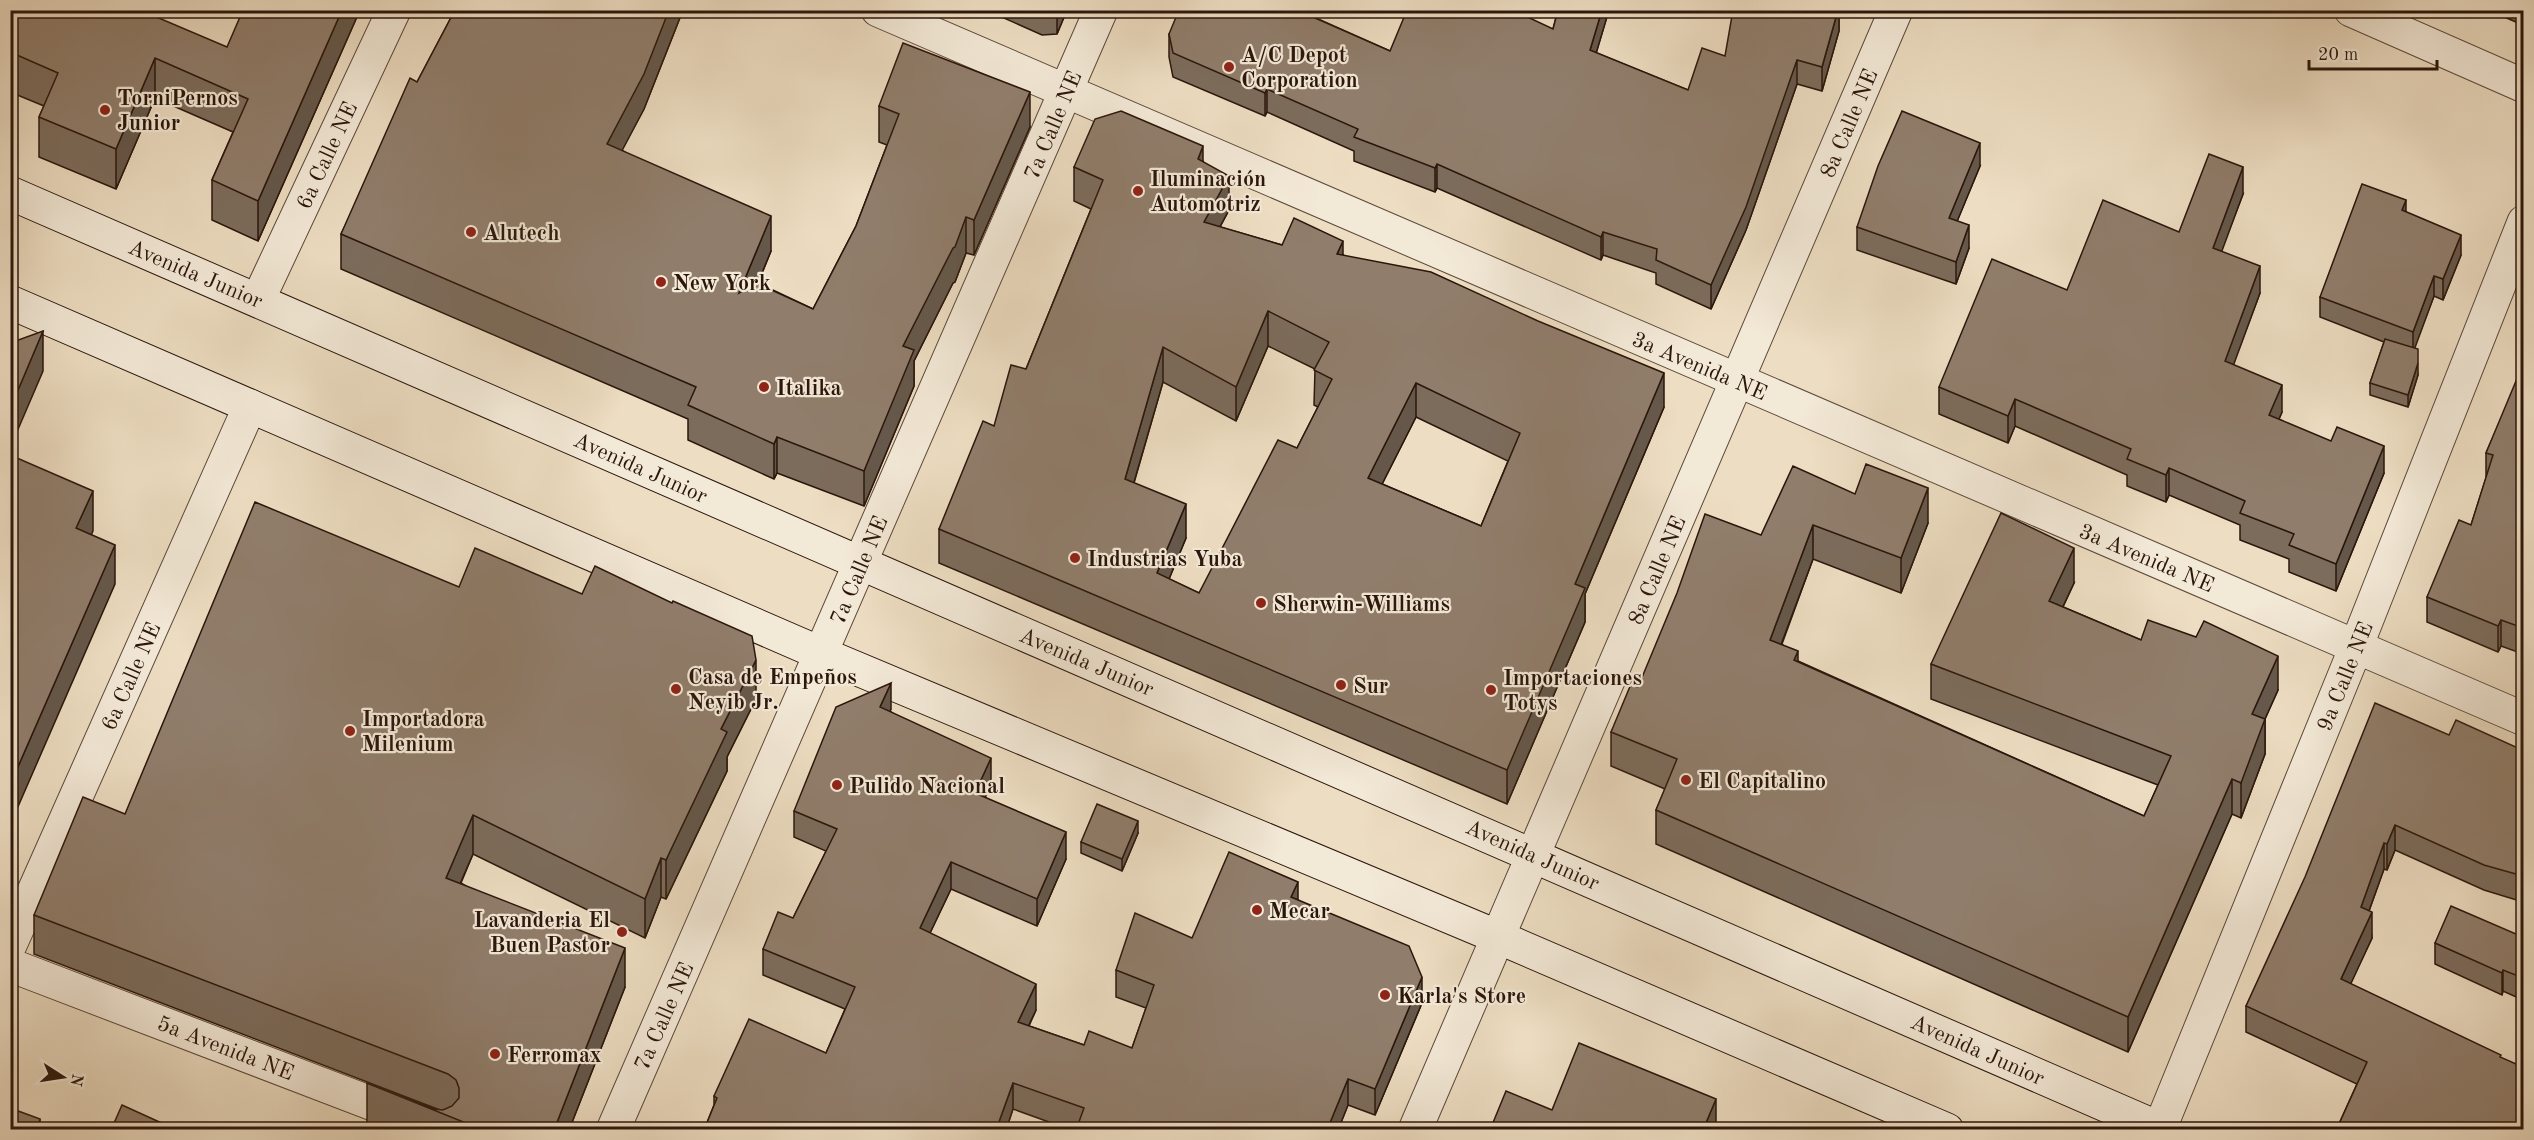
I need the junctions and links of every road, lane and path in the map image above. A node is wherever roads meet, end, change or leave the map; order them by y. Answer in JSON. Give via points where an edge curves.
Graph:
{"nodes":[{"id":1,"x":394,"y":10,"type":"edge"},
{"id":2,"x":878,"y":10,"type":"edge"},
{"id":3,"x":1101,"y":10,"type":"edge"},
{"id":4,"x":1896,"y":10,"type":"edge"},
{"id":5,"x":2351,"y":10,"type":"edge"},
{"id":6,"x":2523,"y":86,"type":"edge"},
{"id":7,"x":1066,"y":92,"type":"junction"},
{"id":8,"x":10,"y":193,"type":"edge"},
{"id":9,"x":2523,"y":222,"type":"edge"},
{"id":10,"x":258,"y":300,"type":"junction"},
{"id":11,"x":10,"y":302,"type":"edge"},
{"id":12,"x":1737,"y":381,"type":"junction"},
{"id":13,"x":250,"y":406,"type":"junction"},
{"id":14,"x":861,"y":562,"type":"junction"},
{"id":15,"x":2356,"y":647,"type":"junction"},
{"id":16,"x":822,"y":654,"type":"junction"},
{"id":17,"x":2523,"y":719,"type":"edge"},
{"id":18,"x":1534,"y":854,"type":"junction"},
{"id":19,"x":1498,"y":937,"type":"junction"},
{"id":20,"x":10,"y":945,"type":"edge"},
{"id":21,"x":10,"y":965,"type":"edge"},
{"id":22,"x":2162,"y":1129,"type":"edge"},
{"id":23,"x":441,"y":1130,"type":"edge"},
{"id":24,"x":613,"y":1130,"type":"edge"},
{"id":25,"x":1415,"y":1130,"type":"edge"},
{"id":26,"x":1947,"y":1130,"type":"edge"}],
"edges":[{"from":1,"to":10,"type":"street","name":"6a Calle NE"},
{"from":2,"to":7,"type":"street","name":"3a Avenida NE"},
{"from":3,"to":7,"type":"street","name":"7a Calle NE"},
{"from":4,"to":12,"type":"street","name":"8a Calle NE"},
{"from":5,"to":6,"type":"street"},
{"from":7,"to":12,"type":"street","name":"3a Avenida NE"},
{"from":7,"to":14,"type":"street","name":"7a Calle NE"},
{"from":8,"to":10,"type":"street","name":"Avenida Junior"},
{"from":9,"to":15,"type":"street","name":"9a Calle NE"},
{"from":10,"to":14,"type":"street","name":"Avenida Junior"},
{"from":11,"to":13,"type":"street"},
{"from":12,"to":15,"type":"street","name":"3a Avenida NE"},
{"from":12,"to":18,"type":"street","name":"8a Calle NE"},
{"from":13,"to":16,"type":"street"},
{"from":13,"to":20,"type":"street","name":"6a Calle NE"},
{"from":14,"to":16,"type":"street","name":"7a Calle NE"},
{"from":14,"to":18,"type":"street","name":"Avenida Junior"},
{"from":15,"to":17,"type":"street","name":"3a Avenida NE"},
{"from":15,"to":22,"type":"street","name":"9a Calle NE"},
{"from":16,"to":19,"type":"street"},
{"from":16,"to":24,"type":"street","name":"7a Calle NE"},
{"from":18,"to":19,"type":"street","name":"8a Calle NE"},
{"from":18,"to":22,"type":"street","name":"Avenida Junior"},
{"from":19,"to":25,"type":"street","name":"8a Calle NE"},
{"from":19,"to":26,"type":"street"},
{"from":21,"to":23,"type":"street","name":"5a Avenida NE"}]}
